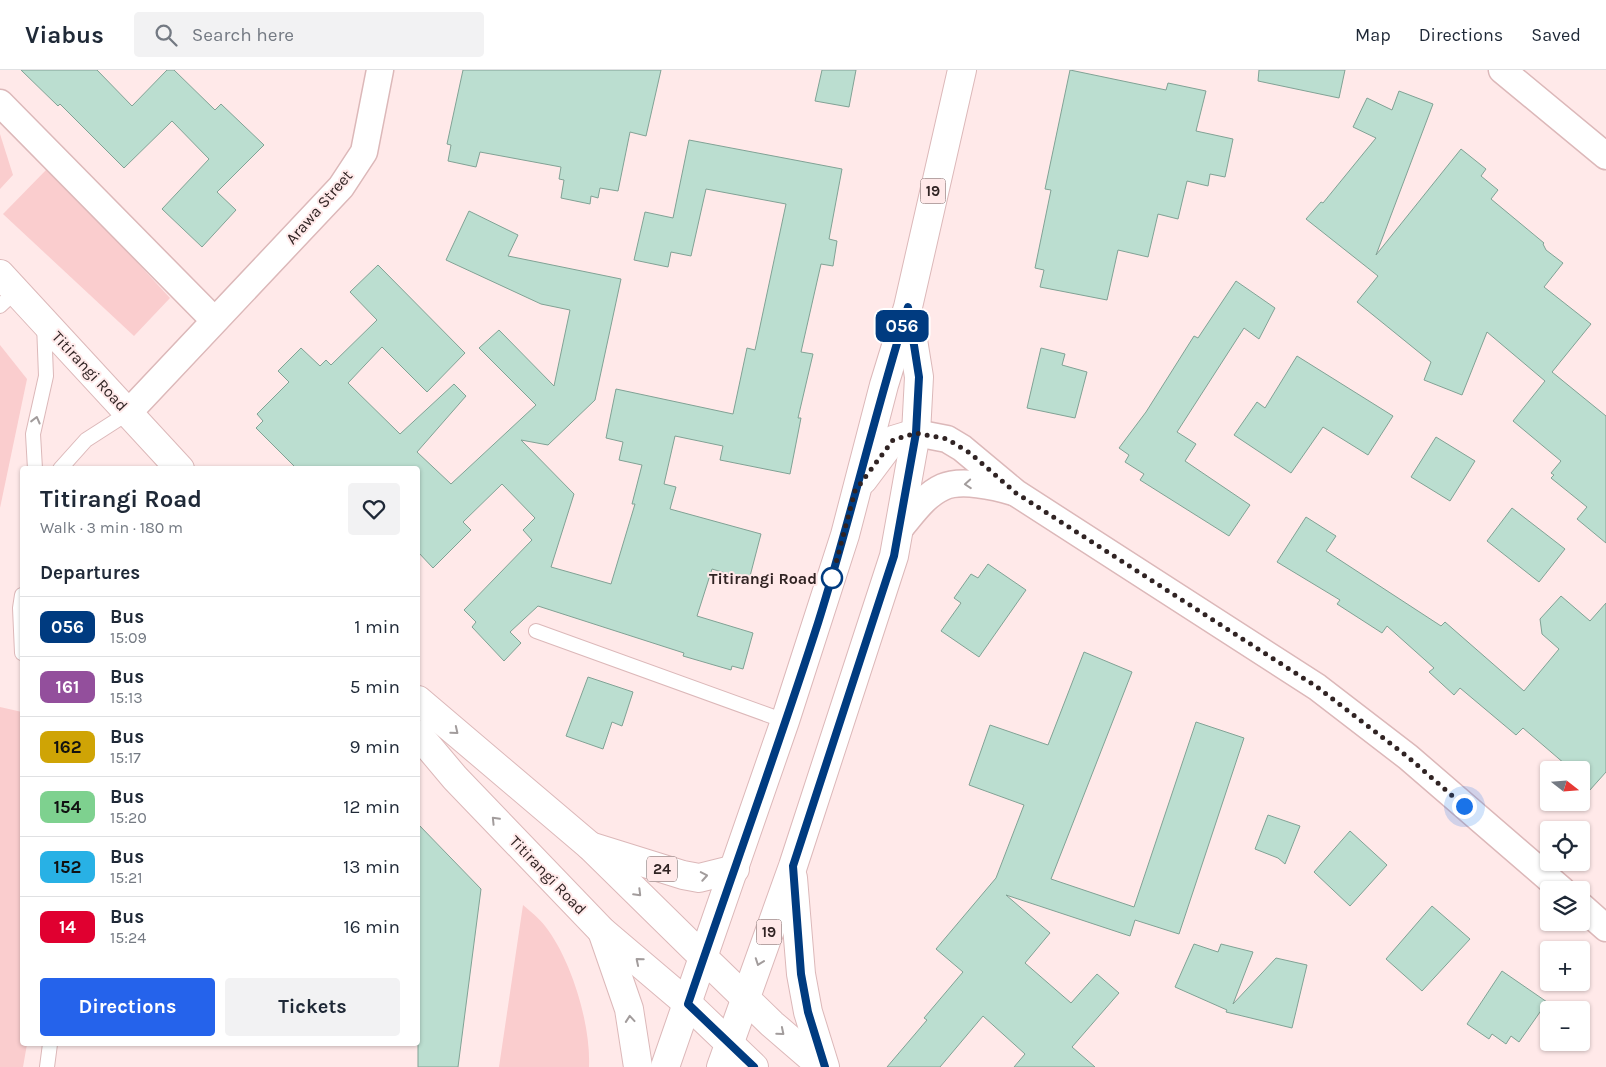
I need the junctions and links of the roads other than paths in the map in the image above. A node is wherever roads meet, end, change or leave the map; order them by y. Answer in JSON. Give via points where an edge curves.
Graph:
{"nodes":[{"id":1,"x":380,"y":70,"type":"edge"},
{"id":2,"x":962,"y":70,"type":"edge"},
{"id":3,"x":1502,"y":70,"type":"edge"},
{"id":4,"x":0,"y":103,"type":"edge"},
{"id":5,"x":1606,"y":156,"type":"edge"},
{"id":6,"x":5,"y":290,"type":"edge"},
{"id":7,"x":908,"y":307,"type":"junction"},
{"id":8,"x":214,"y":320,"type":"junction"},
{"id":9,"x":44,"y":321,"type":"junction"},
{"id":10,"x":128,"y":413,"type":"junction"},
{"id":11,"x":916,"y":433,"type":"junction"},
{"id":12,"x":35,"y":466,"type":"edge"},
{"id":13,"x":63,"y":466,"type":"edge"},
{"id":14,"x":177,"y":466,"type":"edge"},
{"id":15,"x":855,"y":491,"type":"junction"},
{"id":16,"x":1016,"y":493,"type":"junction"},
{"id":17,"x":900,"y":527,"type":"junction"},
{"id":18,"x":536,"y":631,"type":"dead end"},
{"id":19,"x":420,"y":702,"type":"edge"},
{"id":20,"x":786,"y":721,"type":"junction"},
{"id":21,"x":420,"y":736,"type":"edge"},
{"id":22,"x":590,"y":846,"type":"junction"},
{"id":23,"x":793,"y":866,"type":"junction"},
{"id":24,"x":735,"y":869,"type":"junction"},
{"id":25,"x":1552,"y":881,"type":"edge"},
{"id":26,"x":1590,"y":914,"type":"edge"},
{"id":27,"x":1606,"y":928,"type":"edge"},
{"id":28,"x":602,"y":931,"type":"junction"},
{"id":29,"x":704,"y":958,"type":"junction"},
{"id":30,"x":746,"y":998,"type":"junction"},
{"id":31,"x":688,"y":1004,"type":"junction"},
{"id":32,"x":50,"y":1046,"type":"edge"},
{"id":33,"x":726,"y":1055,"type":"edge"},
{"id":34,"x":47,"y":1067,"type":"edge"},
{"id":35,"x":638,"y":1067,"type":"edge"},
{"id":36,"x":665,"y":1067,"type":"edge"},
{"id":37,"x":754,"y":1067,"type":"edge"},
{"id":38,"x":824,"y":1067,"type":"edge"}],
"edges":[{"from":1,"to":8,"type":"street","name":"Arawa Street","via":[[364,152],[355,166],[341,187]]},
{"from":2,"to":7,"type":"main road","number":"19"},
{"from":3,"to":5,"type":"street"},
{"from":4,"to":8,"type":"street"},
{"from":6,"to":9,"type":"main road","name":"Titirangi Road"},
{"from":7,"to":11,"type":"main road","number":"19","via":[[919,377]]},
{"from":7,"to":15,"type":"main road","number":"19"},
{"from":8,"to":10,"type":"street","name":"Arawa Street"},
{"from":9,"to":10,"type":"main road","name":"Titirangi Road"},
{"from":12,"to":9,"type":"lane","one_way":true,"via":[[33,434],[46,376]]},
{"from":10,"to":13,"type":"lane","via":[[86,440]]},
{"from":10,"to":14,"type":"main road","name":"Titirangi Road"},
{"from":11,"to":15,"type":"main road","via":[[893,440]]},
{"from":11,"to":16,"type":"street","via":[[947,439]]},
{"from":11,"to":17,"type":"main road","number":"19"},
{"from":15,"to":20,"type":"main road","number":"19"},
{"from":16,"to":17,"type":"street","one_way":true,"via":[[993,485],[944,486],[925,499]]},
{"from":16,"to":25,"type":"street","via":[[1317,687],[1408,757]]},
{"from":17,"to":23,"type":"main road","number":"19","via":[[894,556]]},
{"from":18,"to":20,"type":"lane"},
{"from":19,"to":22,"type":"main road","number":"24","one_way":true},
{"from":20,"to":24,"type":"main road","number":"19"},
{"from":28,"to":21,"type":"main road","name":"Titirangi Road","one_way":true,"via":[[454,778]]},
{"from":22,"to":24,"type":"main road","number":"24","one_way":true,"via":[[699,878]]},
{"from":22,"to":29,"type":"main road","number":"24","one_way":true},
{"from":23,"to":30,"type":"main road","number":"19","one_way":true},
{"from":23,"to":38,"type":"main road","via":[[801,974]]},
{"from":24,"to":29,"type":"main road","number":"19"},
{"from":26,"to":27,"type":"street"},
{"from":31,"to":28,"type":"main road","name":"Titirangi Road","one_way":true},
{"from":35,"to":28,"type":"main road","one_way":true,"via":[[630,1009]]},
{"from":29,"to":30,"type":"main road"},
{"from":29,"to":31,"type":"main road","number":"19"},
{"from":30,"to":33,"type":"main road","number":"19"},
{"from":30,"to":38,"type":"main road","one_way":true},
{"from":31,"to":33,"type":"main road","name":"Titirangi Road"},
{"from":31,"to":36,"type":"main road"},
{"from":32,"to":34,"type":"lane"},
{"from":33,"to":37,"type":"main road","name":"Titirangi Road"}]}
